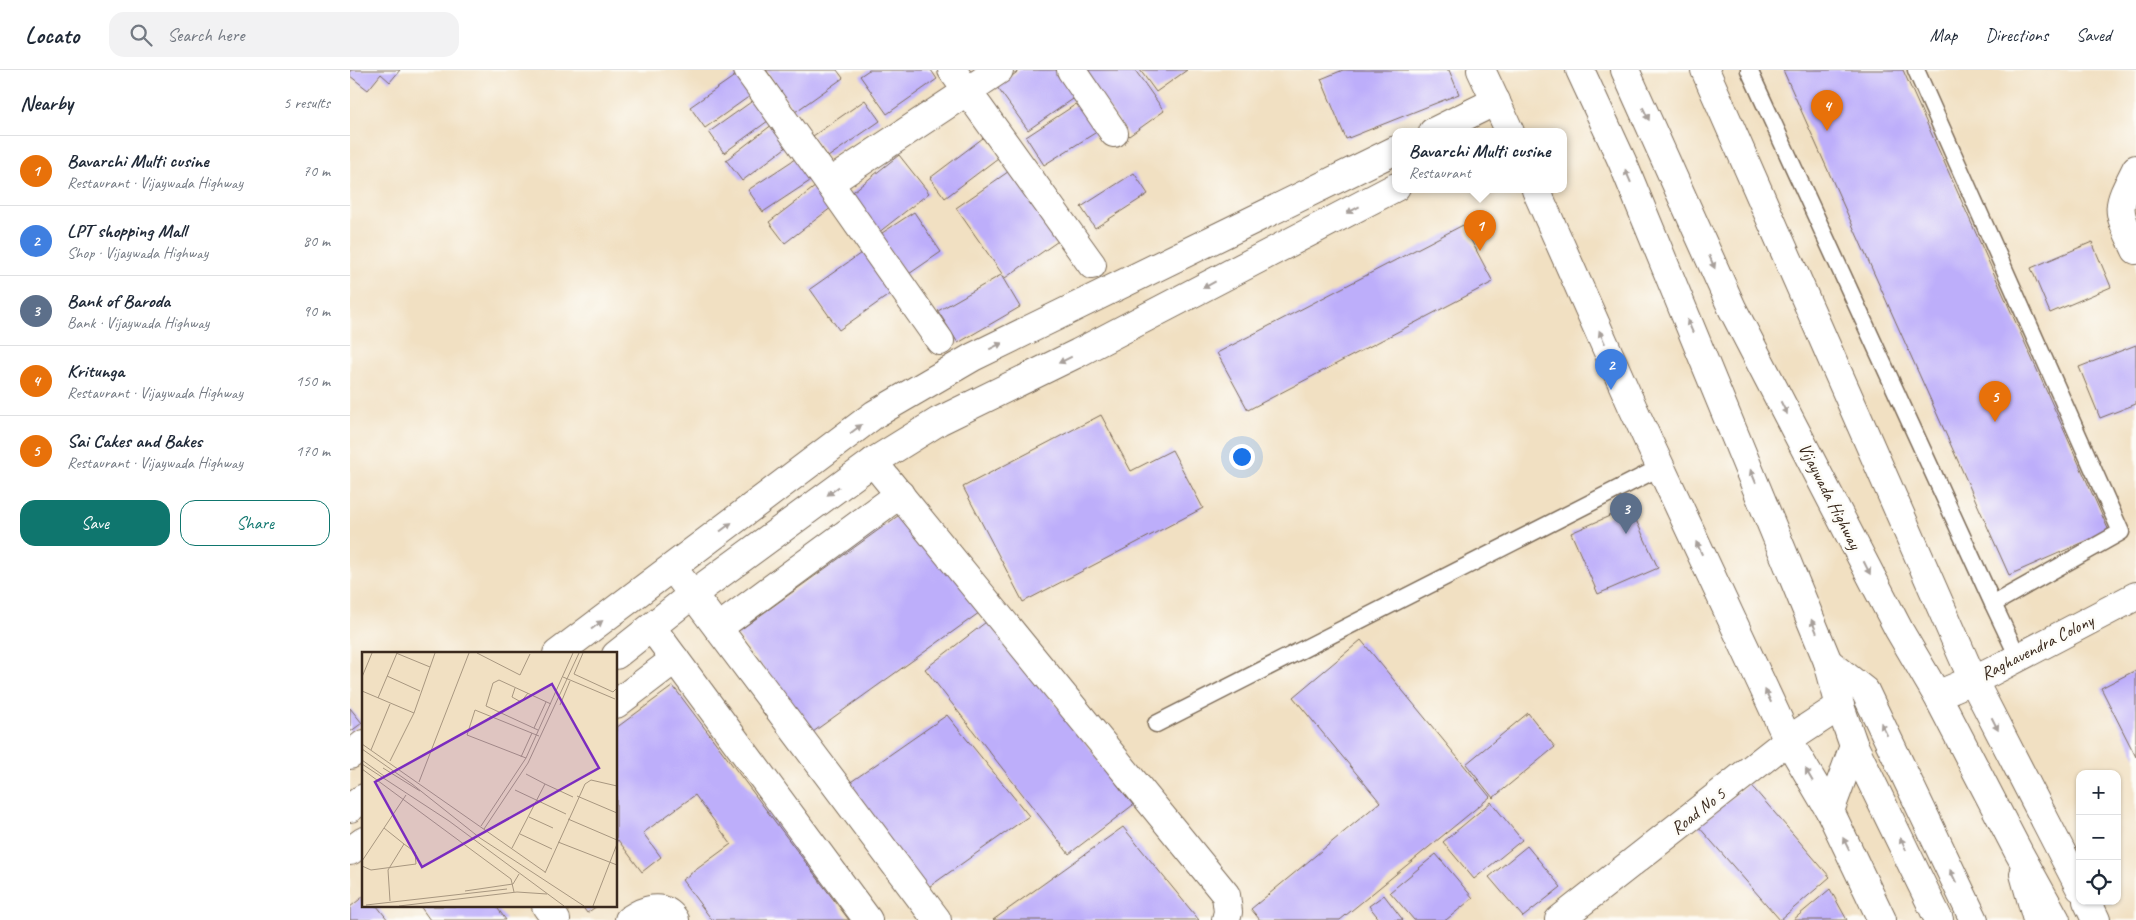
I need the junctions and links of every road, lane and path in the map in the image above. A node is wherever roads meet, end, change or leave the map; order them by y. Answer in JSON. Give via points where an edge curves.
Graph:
{"nodes":[{"id":1,"x":748,"y":70,"type":"edge"},
{"id":2,"x":952,"y":70,"type":"edge"},
{"id":3,"x":1000,"y":70,"type":"edge"},
{"id":4,"x":1071,"y":70,"type":"edge"},
{"id":5,"x":1481,"y":70,"type":"edge"},
{"id":6,"x":1580,"y":70,"type":"edge"},
{"id":7,"x":1625,"y":70,"type":"edge"},
{"id":8,"x":1705,"y":70,"type":"edge"},
{"id":9,"x":1749,"y":70,"type":"edge"},
{"id":10,"x":1916,"y":70,"type":"edge"},
{"id":11,"x":968,"y":92,"type":"junction"},
{"id":12,"x":1496,"y":101,"type":"junction"},
{"id":13,"x":1441,"y":128,"type":"edge"},
{"id":14,"x":1506,"y":128,"type":"edge"},
{"id":15,"x":1114,"y":133,"type":"dead end"},
{"id":16,"x":1392,"y":152,"type":"edge"},
{"id":17,"x":2136,"y":169,"type":"edge"},
{"id":18,"x":829,"y":183,"type":"junction"},
{"id":19,"x":1392,"y":189,"type":"edge"},
{"id":20,"x":1537,"y":193,"type":"edge"},
{"id":21,"x":2136,"y":250,"type":"edge"},
{"id":22,"x":1092,"y":265,"type":"dead end"},
{"id":23,"x":940,"y":341,"type":"dead end"},
{"id":24,"x":911,"y":394,"type":"junction"},
{"id":25,"x":930,"y":426,"type":"junction"},
{"id":26,"x":873,"y":462,"type":"junction"},
{"id":27,"x":1661,"y":467,"type":"junction"},
{"id":28,"x":900,"y":494,"type":"junction"},
{"id":29,"x":672,"y":568,"type":"junction"},
{"id":30,"x":692,"y":594,"type":"junction"},
{"id":31,"x":2136,"y":596,"type":"edge"},
{"id":32,"x":1993,"y":604,"type":"junction"},
{"id":33,"x":652,"y":628,"type":"junction"},
{"id":34,"x":718,"y":628,"type":"junction"},
{"id":35,"x":561,"y":652,"type":"edge"},
{"id":36,"x":618,"y":654,"type":"edge"},
{"id":37,"x":2018,"y":657,"type":"junction"},
{"id":38,"x":675,"y":659,"type":"junction"},
{"id":39,"x":1828,"y":662,"type":"junction"},
{"id":40,"x":1973,"y":680,"type":"junction"},
{"id":41,"x":1937,"y":695,"type":"junction"},
{"id":42,"x":618,"y":702,"type":"edge"},
{"id":43,"x":1840,"y":706,"type":"junction"},
{"id":44,"x":1156,"y":724,"type":"dead end"},
{"id":45,"x":1788,"y":740,"type":"junction"},
{"id":46,"x":362,"y":746,"type":"edge"},
{"id":47,"x":1854,"y":746,"type":"junction"},
{"id":48,"x":350,"y":755,"type":"edge"},
{"id":49,"x":362,"y":799,"type":"edge"},
{"id":50,"x":350,"y":808,"type":"edge"},
{"id":51,"x":1830,"y":811,"type":"junction"},
{"id":52,"x":362,"y":842,"type":"edge"},
{"id":53,"x":350,"y":851,"type":"edge"},
{"id":54,"x":2019,"y":853,"type":"junction"},
{"id":55,"x":2076,"y":880,"type":"edge"},
{"id":56,"x":2089,"y":905,"type":"edge"},
{"id":57,"x":547,"y":908,"type":"edge"},
{"id":58,"x":556,"y":920,"type":"edge"},
{"id":59,"x":629,"y":920,"type":"edge"},
{"id":60,"x":675,"y":920,"type":"edge"},
{"id":61,"x":868,"y":920,"type":"edge"},
{"id":62,"x":937,"y":920,"type":"edge"},
{"id":63,"x":1226,"y":920,"type":"edge"},
{"id":64,"x":1559,"y":920,"type":"edge"},
{"id":65,"x":1882,"y":920,"type":"edge"},
{"id":66,"x":1939,"y":920,"type":"edge"},
{"id":67,"x":1974,"y":920,"type":"edge"},
{"id":68,"x":2037,"y":920,"type":"edge"},
{"id":69,"x":2056,"y":920,"type":"edge"},
{"id":70,"x":2096,"y":920,"type":"edge"}],
"edges":[{"from":1,"to":18,"type":"main road"},
{"from":2,"to":11,"type":"main road"},
{"from":3,"to":11,"type":"main road"},
{"from":4,"to":15,"type":"main road"},
{"from":5,"to":12,"type":"main road"},
{"from":39,"to":6,"type":"main road","one_way":true,"via":[[1622,161]]},
{"from":7,"to":41,"type":"main road","name":"Vijaywada Highway","one_way":true,"via":[[1732,308],[1899,630]]},
{"from":8,"to":40,"type":"main road"},
{"from":9,"to":32,"type":"lane"},
{"from":10,"to":32,"type":"lane","via":[[2121,532]]},
{"from":11,"to":18,"type":"main road"},
{"from":11,"to":22,"type":"main road"},
{"from":12,"to":13,"type":"main road"},
{"from":12,"to":14,"type":"main road"},
{"from":24,"to":16,"type":"main road","one_way":true,"via":[[973,357]]},
{"from":17,"to":21,"type":"main road","via":[[2120,201],[2120,215]]},
{"from":18,"to":23,"type":"main road"},
{"from":19,"to":25,"type":"main road","one_way":true,"via":[[1078,353]]},
{"from":27,"to":20,"type":"main road","one_way":true},
{"from":24,"to":25,"type":"main road"},
{"from":29,"to":24,"type":"main road","one_way":true,"via":[[876,414]]},
{"from":25,"to":26,"type":"main road"},
{"from":26,"to":28,"type":"main road"},
{"from":26,"to":30,"type":"main road","one_way":true},
{"from":27,"to":44,"type":"lane"},
{"from":45,"to":27,"type":"main road","one_way":true},
{"from":28,"to":34,"type":"main road"},
{"from":28,"to":63,"type":"main road","via":[[1226,895]]},
{"from":29,"to":30,"type":"main road"},
{"from":35,"to":29,"type":"main road","one_way":true},
{"from":30,"to":33,"type":"main road"},
{"from":30,"to":34,"type":"main road"},
{"from":31,"to":37,"type":"main road","name":"Raghavendra Colony"},
{"from":32,"to":37,"type":"lane"},
{"from":33,"to":36,"type":"main road"},
{"from":33,"to":38,"type":"main road"},
{"from":34,"to":62,"type":"main road"},
{"from":37,"to":40,"type":"main road","name":"Raghavendra Colony"},
{"from":38,"to":42,"type":"main road"},
{"from":38,"to":61,"type":"main road"},
{"from":39,"to":43,"type":"main road"},
{"from":67,"to":39,"type":"main road","one_way":true,"via":[[1865,691]]},
{"from":40,"to":41,"type":"main road","name":"Raghavendra Colony"},
{"from":40,"to":55,"type":"main road","one_way":true},
{"from":41,"to":54,"type":"main road","name":"Vijaywada Highway"},
{"from":43,"to":45,"type":"main road","name":"Road No 5"},
{"from":43,"to":47,"type":"main road"},
{"from":51,"to":45,"type":"main road","one_way":true},
{"from":45,"to":64,"type":"main road","name":"Road No 5"},
{"from":46,"to":48,"type":"main road"},
{"from":47,"to":51,"type":"main road"},
{"from":66,"to":47,"type":"main road","one_way":true},
{"from":49,"to":50,"type":"main road"},
{"from":65,"to":51,"type":"main road","one_way":true},
{"from":52,"to":53,"type":"main road"},
{"from":54,"to":68,"type":"main road","name":"Vijaywada Highway"},
{"from":54,"to":69,"type":"main road"},
{"from":56,"to":70,"type":"main road"},
{"from":57,"to":58,"type":"main road"},
{"from":59,"to":60,"type":"main road","via":[[645,910],[656,908],[671,914]]}]}
